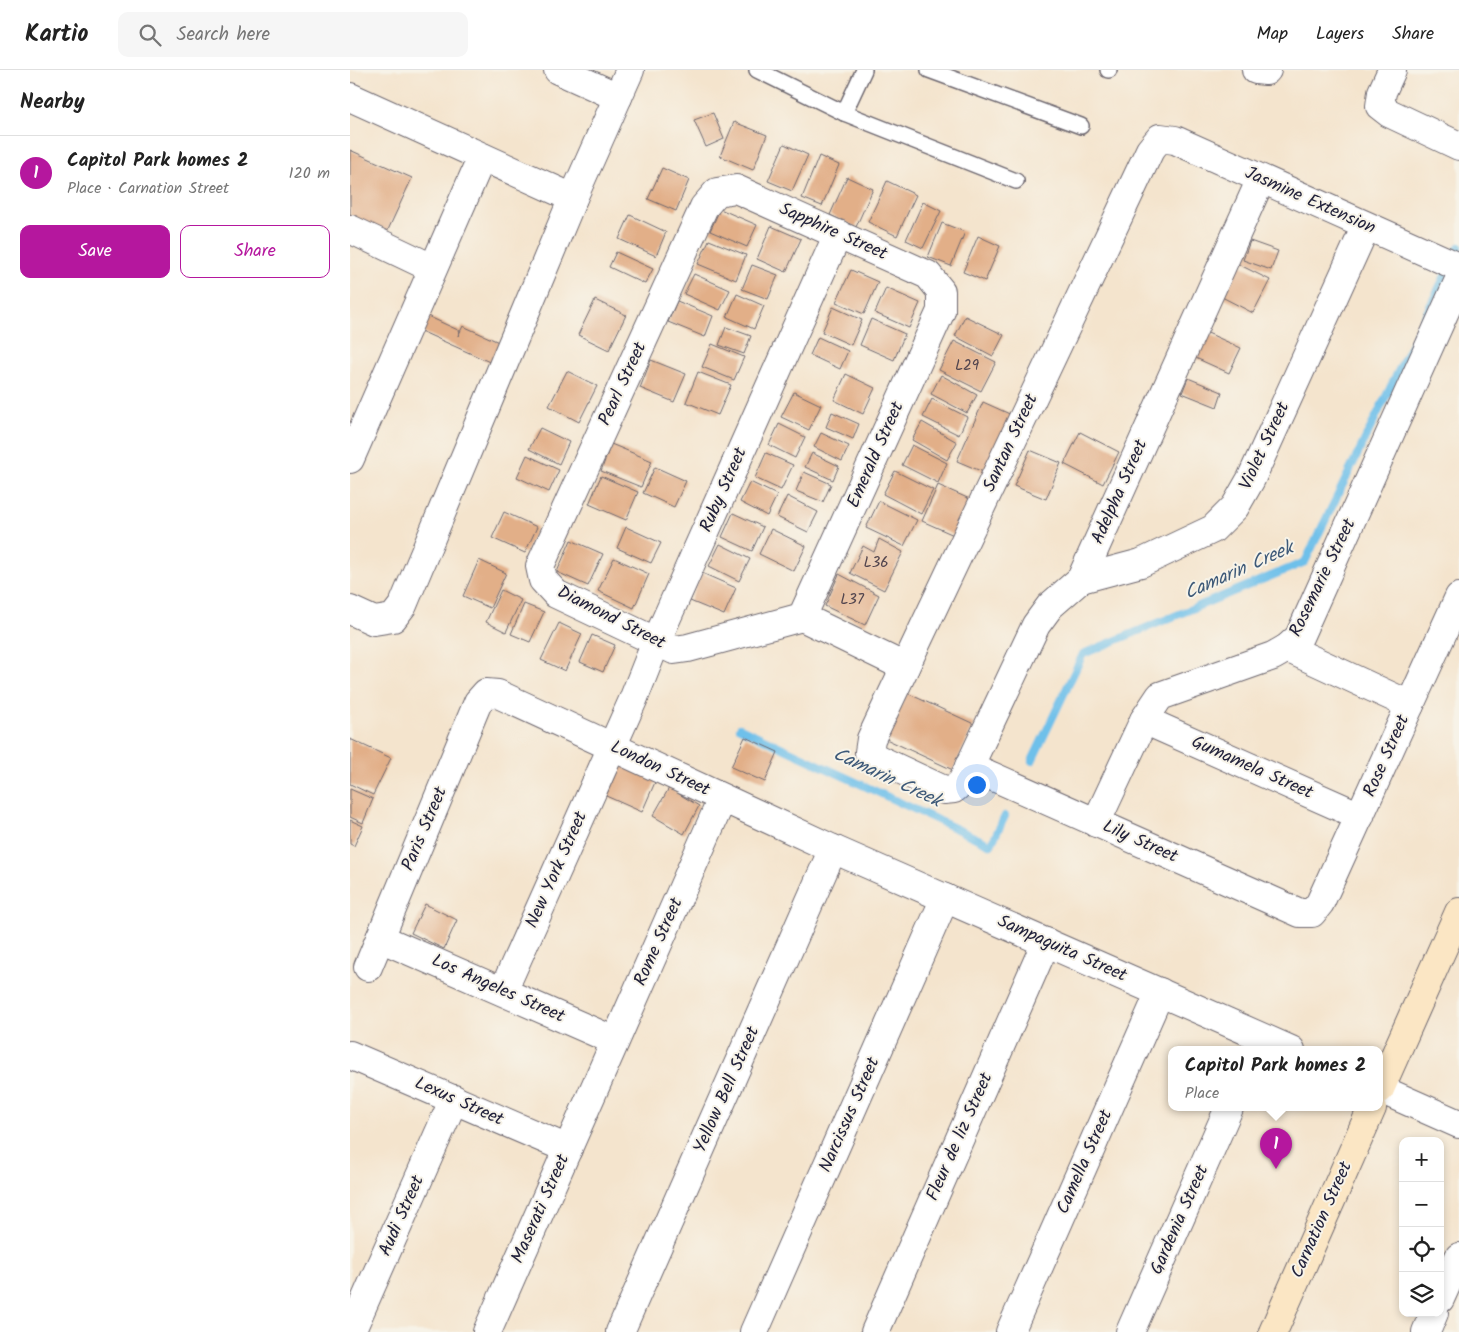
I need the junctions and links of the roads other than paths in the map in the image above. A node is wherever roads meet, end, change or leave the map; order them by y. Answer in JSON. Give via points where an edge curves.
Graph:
{"nodes":[{"id":1,"x":558,"y":70,"type":"edge"},
{"id":2,"x":630,"y":70,"type":"edge"},
{"id":3,"x":757,"y":70,"type":"edge"},
{"id":4,"x":864,"y":70,"type":"edge"},
{"id":5,"x":929,"y":70,"type":"edge"},
{"id":6,"x":1256,"y":70,"type":"edge"},
{"id":7,"x":1267,"y":70,"type":"edge"},
{"id":8,"x":1392,"y":70,"type":"edge"},
{"id":9,"x":350,"y":97,"type":"edge"},
{"id":10,"x":618,"y":97,"type":"junction"},
{"id":11,"x":844,"y":113,"type":"junction"},
{"id":12,"x":1081,"y":126,"type":"dead end"},
{"id":13,"x":1160,"y":138,"type":"joint"},
{"id":14,"x":1459,"y":146,"type":"edge"},
{"id":15,"x":482,"y":157,"type":"junction"},
{"id":16,"x":1261,"y":179,"type":"junction"},
{"id":17,"x":1016,"y":181,"type":"dead end"},
{"id":18,"x":717,"y":192,"type":"joint"},
{"id":19,"x":573,"y":198,"type":"junction"},
{"id":20,"x":1366,"y":226,"type":"junction"},
{"id":21,"x":350,"y":229,"type":"edge"},
{"id":22,"x":838,"y":234,"type":"junction"},
{"id":23,"x":432,"y":268,"type":"junction"},
{"id":24,"x":1454,"y":268,"type":"edge"},
{"id":25,"x":941,"y":291,"type":"joint"},
{"id":26,"x":350,"y":459,"type":"edge"},
{"id":27,"x":1080,"y":579,"type":"junction"},
{"id":28,"x":543,"y":580,"type":"joint"},
{"id":29,"x":1459,"y":597,"type":"edge"},
{"id":30,"x":350,"y":610,"type":"edge"},
{"id":31,"x":802,"y":617,"type":"junction"},
{"id":32,"x":656,"y":642,"type":"junction"},
{"id":33,"x":1287,"y":648,"type":"junction"},
{"id":34,"x":905,"y":667,"type":"junction"},
{"id":35,"x":486,"y":693,"type":"joint"},
{"id":36,"x":1410,"y":704,"type":"junction"},
{"id":37,"x":1144,"y":720,"type":"junction"},
{"id":38,"x":612,"y":748,"type":"junction"},
{"id":39,"x":969,"y":766,"type":"junction"},
{"id":40,"x":954,"y":789,"type":"joint"},
{"id":41,"x":722,"y":799,"type":"junction"},
{"id":42,"x":1360,"y":816,"type":"junction"},
{"id":43,"x":1096,"y":823,"type":"junction"},
{"id":44,"x":833,"y":849,"type":"junction"},
{"id":45,"x":945,"y":898,"type":"junction"},
{"id":46,"x":1459,"y":912,"type":"edge"},
{"id":47,"x":1312,"y":913,"type":"joint"},
{"id":48,"x":380,"y":938,"type":"junction"},
{"id":49,"x":1046,"y":942,"type":"junction"},
{"id":50,"x":368,"y":967,"type":"dead end"},
{"id":51,"x":503,"y":992,"type":"junction"},
{"id":52,"x":1160,"y":992,"type":"junction"},
{"id":53,"x":615,"y":1041,"type":"junction"},
{"id":54,"x":1258,"y":1044,"type":"edge"},
{"id":55,"x":350,"y":1055,"type":"edge"},
{"id":56,"x":1383,"y":1082,"type":"edge"},
{"id":57,"x":596,"y":1086,"type":"joint"},
{"id":58,"x":1383,"y":1090,"type":"edge"},
{"id":59,"x":454,"y":1100,"type":"junction"},
{"id":60,"x":1228,"y":1111,"type":"edge"},
{"id":61,"x":1371,"y":1111,"type":"edge"},
{"id":62,"x":1459,"y":1124,"type":"edge"},
{"id":63,"x":568,"y":1149,"type":"junction"},
{"id":64,"x":1459,"y":1257,"type":"edge"},
{"id":65,"x":1444,"y":1290,"type":"edge"},
{"id":66,"x":1432,"y":1317,"type":"edge"},
{"id":67,"x":351,"y":1332,"type":"edge"},
{"id":68,"x":487,"y":1332,"type":"edge"},
{"id":69,"x":620,"y":1332,"type":"edge"},
{"id":70,"x":754,"y":1332,"type":"edge"},
{"id":71,"x":875,"y":1332,"type":"edge"},
{"id":72,"x":1010,"y":1332,"type":"edge"},
{"id":73,"x":1130,"y":1332,"type":"edge"},
{"id":74,"x":1273,"y":1332,"type":"edge"},
{"id":75,"x":1426,"y":1332,"type":"edge"}],
"edges":[{"from":1,"to":10,"type":"street"},
{"from":2,"to":10,"type":"street"},
{"from":3,"to":11,"type":"lane"},
{"from":4,"to":11,"type":"lane"},
{"from":5,"to":12,"type":"lane"},
{"from":6,"to":7,"type":"street"},
{"from":8,"to":14,"type":"street","via":[[1382,92],[1380,106]]},
{"from":9,"to":15,"type":"street"},
{"from":10,"to":19,"type":"street"},
{"from":11,"to":17,"type":"lane"},
{"from":13,"to":16,"type":"street","name":"Jasmine Extension","via":[[1175,140]]},
{"from":13,"to":34,"type":"street","name":"Santan Street","via":[[1150,150]]},
{"from":15,"to":19,"type":"street"},
{"from":15,"to":23,"type":"street"},
{"from":16,"to":20,"type":"street","name":"Jasmine Extension"},
{"from":16,"to":27,"type":"street","name":"Adelpha Street"},
{"from":18,"to":22,"type":"street","name":"Sapphire Street","via":[[736,189]]},
{"from":18,"to":28,"type":"street","name":"Pearl Street","via":[[704,207],[544,557],[540,566]]},
{"from":19,"to":30,"type":"street","via":[[403,605],[393,618],[374,621]]},
{"from":20,"to":24,"type":"street","name":"Jasmine Extension"},
{"from":20,"to":27,"type":"street","name":"Violet Street","via":[[1251,479],[1235,507],[1213,529],[1142,563]]},
{"from":21,"to":23,"type":"street"},
{"from":22,"to":25,"type":"street","name":"Sapphire Street","via":[[928,275]]},
{"from":22,"to":32,"type":"street","name":"Ruby Street"},
{"from":23,"to":26,"type":"street"},
{"from":24,"to":33,"type":"street","name":"Rosemarie Street","via":[[1299,637]]},
{"from":25,"to":31,"type":"street","name":"Emerald Street","via":[[942,311]]},
{"from":27,"to":39,"type":"street","name":"Adelpha Street","via":[[1050,606],[1036,625]]},
{"from":28,"to":32,"type":"street","name":"Diamond Street","via":[[556,594]]},
{"from":29,"to":36,"type":"street","name":"Rose Street"},
{"from":31,"to":32,"type":"street","name":"Diamond Street","via":[[681,650]]},
{"from":31,"to":34,"type":"street"},
{"from":32,"to":38,"type":"street","name":"Ruby Street"},
{"from":33,"to":36,"type":"street"},
{"from":33,"to":37,"type":"street","name":"Rosemarie Street","via":[[1274,656],[1160,696]]},
{"from":34,"to":40,"type":"street","name":"Santan Street","via":[[871,739],[870,752],[878,759],[944,790]]},
{"from":35,"to":38,"type":"street","name":"London Street","via":[[498,694]]},
{"from":35,"to":48,"type":"street","name":"Paris Street","via":[[478,702]]},
{"from":36,"to":42,"type":"street","name":"Rose Street"},
{"from":37,"to":42,"type":"street","name":"Gumamela Street"},
{"from":37,"to":43,"type":"street","name":"Rosemarie Street"},
{"from":38,"to":41,"type":"street","name":"London Street"},
{"from":38,"to":51,"type":"street","name":"New York Street"},
{"from":39,"to":40,"type":"street","name":"Adelpha Street","via":[[962,782]]},
{"from":39,"to":43,"type":"street","name":"Lily Street"},
{"from":41,"to":44,"type":"street","name":"London Street"},
{"from":41,"to":53,"type":"street","name":"Rome Street"},
{"from":42,"to":47,"type":"street","name":"Rose Street","via":[[1320,903]]},
{"from":43,"to":47,"type":"street","name":"Lily Street","via":[[1300,913]]},
{"from":44,"to":45,"type":"street","name":"Sampaguita Street"},
{"from":44,"to":69,"type":"street","name":"Yellow Bell Street"},
{"from":45,"to":49,"type":"street","name":"Sampaguita Street"},
{"from":45,"to":70,"type":"street","name":"Narcissus Street"},
{"from":46,"to":56,"type":"street"},
{"from":48,"to":50,"type":"street","name":"Paris Street"},
{"from":48,"to":51,"type":"street","name":"Los Angeles Street"},
{"from":49,"to":52,"type":"street","name":"Sampaguita Street"},
{"from":49,"to":71,"type":"street","name":"Fleur de liz Street"},
{"from":51,"to":53,"type":"street","name":"Los Angeles Street"},
{"from":52,"to":54,"type":"street","name":"Sampaguita Street"},
{"from":52,"to":72,"type":"street","name":"Camella Street"},
{"from":53,"to":57,"type":"street","name":"Rome Street"},
{"from":55,"to":59,"type":"street","name":"Lexus Street"},
{"from":57,"to":63,"type":"street","name":"Maserati Street"},
{"from":58,"to":62,"type":"street"},
{"from":59,"to":63,"type":"street","name":"Lexus Street"},
{"from":59,"to":67,"type":"street","name":"Audi Street"},
{"from":60,"to":73,"type":"street","name":"Gardenia Street"},
{"from":61,"to":74,"type":"street","name":"Carnation Street"},
{"from":63,"to":68,"type":"street","name":"Maserati Street"},
{"from":64,"to":65,"type":"street"},
{"from":66,"to":75,"type":"street"}]}
